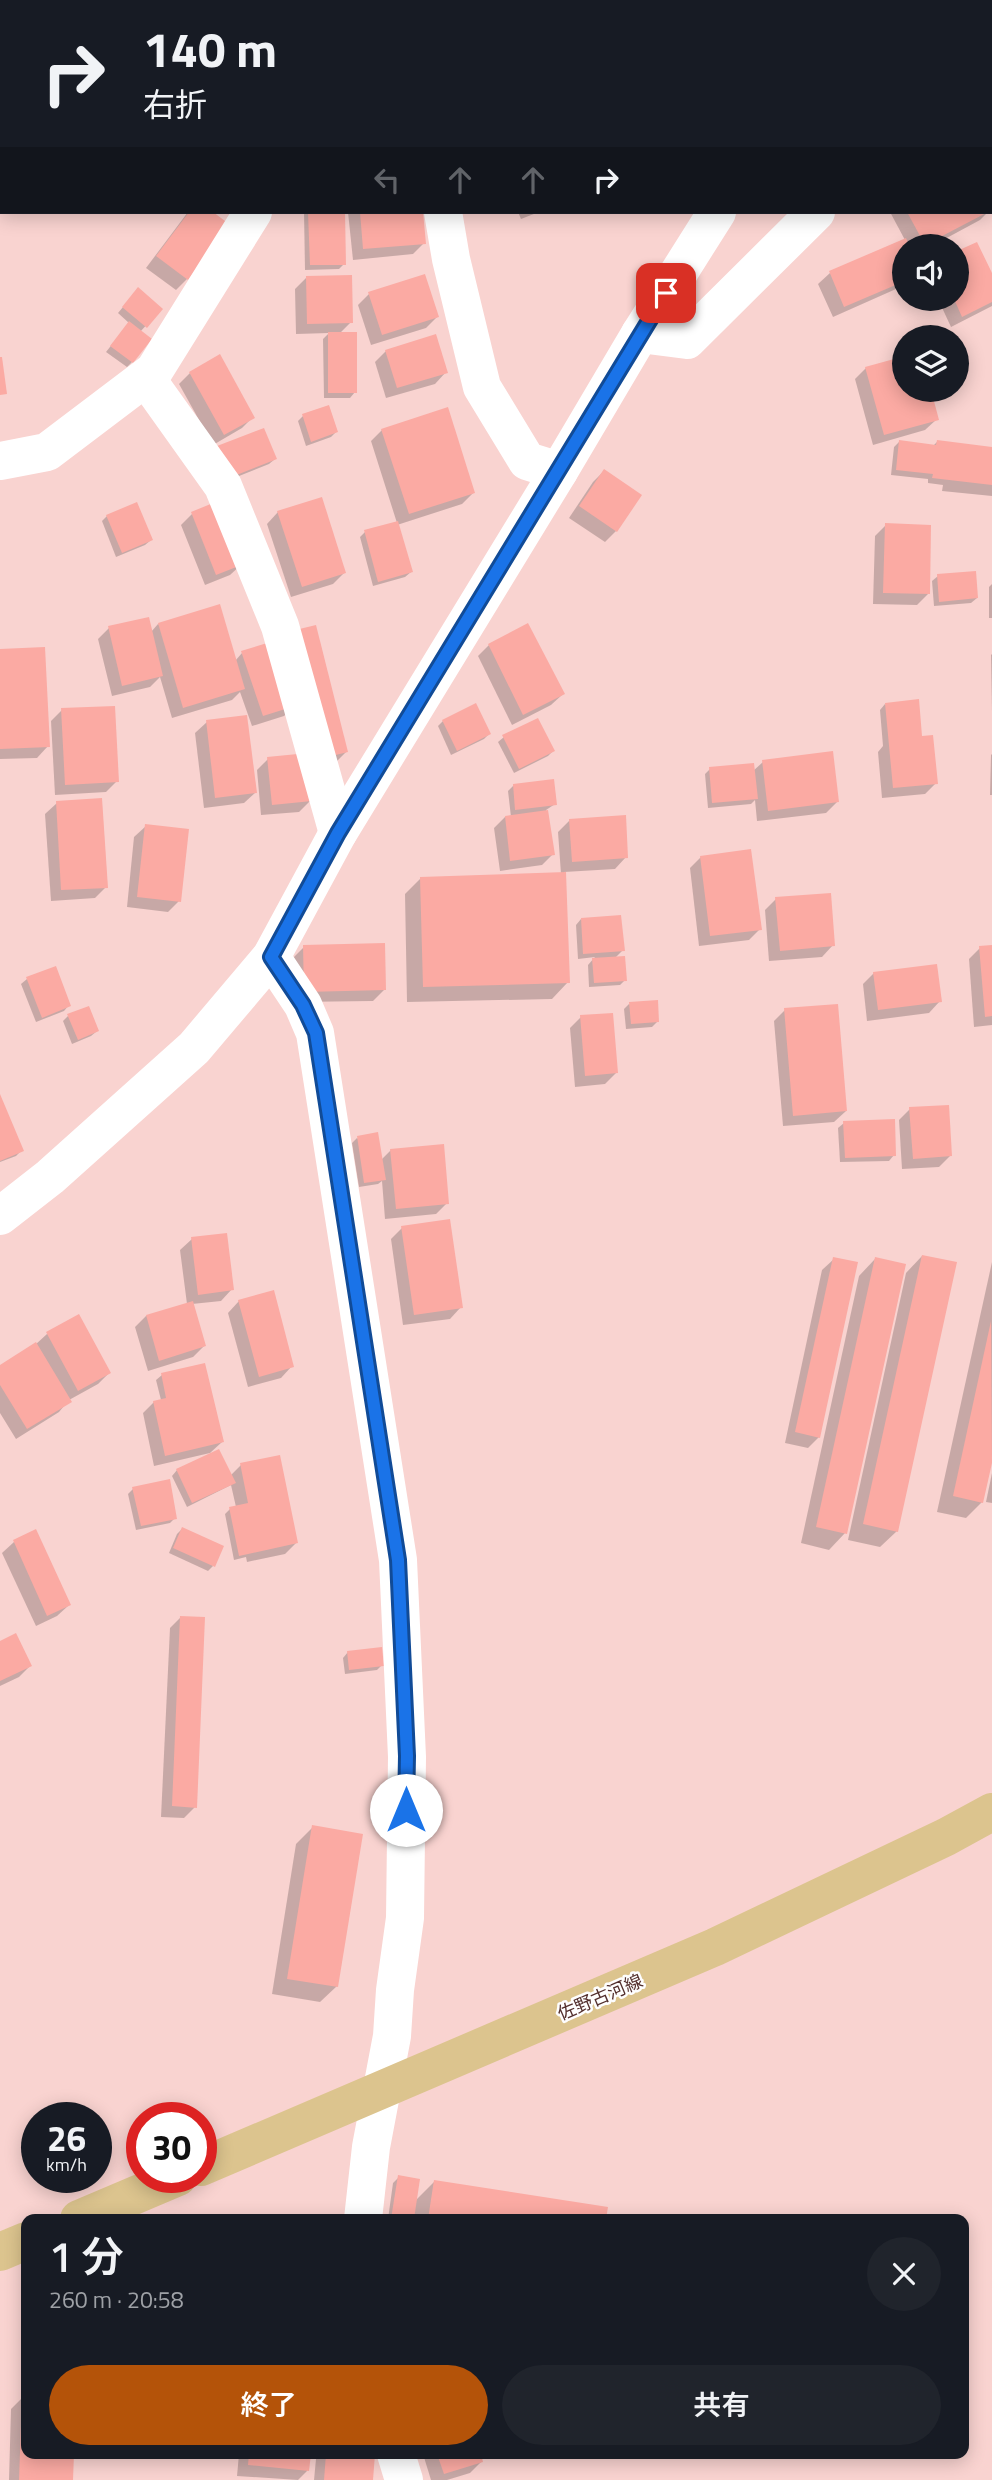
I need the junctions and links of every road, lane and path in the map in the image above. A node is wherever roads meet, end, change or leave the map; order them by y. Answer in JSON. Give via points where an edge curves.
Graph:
{"nodes":[{"id":1,"x":252,"y":214,"type":"edge"},
{"id":2,"x":443,"y":214,"type":"edge"},
{"id":3,"x":716,"y":214,"type":"edge"},
{"id":4,"x":814,"y":214,"type":"edge"},
{"id":5,"x":639,"y":334,"type":"junction"},
{"id":6,"x":146,"y":378,"type":"junction"},
{"id":7,"x":0,"y":461,"type":"edge"},
{"id":8,"x":559,"y":471,"type":"junction"},
{"id":9,"x":338,"y":833,"type":"junction"},
{"id":10,"x":271,"y":957,"type":"junction"},
{"id":11,"x":0,"y":1216,"type":"edge"},
{"id":12,"x":992,"y":1812,"type":"edge"},
{"id":13,"x":382,"y":2090,"type":"junction"},
{"id":14,"x":217,"y":2160,"type":"edge"},
{"id":15,"x":140,"y":2193,"type":"edge"},
{"id":16,"x":91,"y":2214,"type":"edge"},
{"id":17,"x":364,"y":2214,"type":"edge"},
{"id":18,"x":21,"y":2243,"type":"edge"},
{"id":19,"x":0,"y":2252,"type":"edge"},
{"id":20,"x":398,"y":2459,"type":"edge"},
{"id":21,"x":404,"y":2480,"type":"edge"}],
"edges":[{"from":1,"to":6,"type":"street"},
{"from":2,"to":8,"type":"street","via":[[482,387],[527,461]]},
{"from":3,"to":5,"type":"street"},
{"from":4,"to":5,"type":"street","via":[[687,341]]},
{"from":5,"to":8,"type":"street"},
{"from":6,"to":7,"type":"street","via":[[47,452]]},
{"from":6,"to":9,"type":"street","via":[[223,486],[280,626]]},
{"from":8,"to":9,"type":"street"},
{"from":9,"to":10,"type":"street"},
{"from":10,"to":11,"type":"street","via":[[194,1048],[50,1178]]},
{"from":10,"to":13,"type":"street","via":[[316,1033],[398,1560],[407,1756],[405,1918]]},
{"from":12,"to":13,"type":"main road","name":"佐野古河線","via":[[715,1947]]},
{"from":13,"to":14,"type":"main road","name":"佐野古河線"},
{"from":13,"to":17,"type":"street"},
{"from":15,"to":16,"type":"main road"},
{"from":18,"to":19,"type":"main road"},
{"from":20,"to":21,"type":"street"}]}
